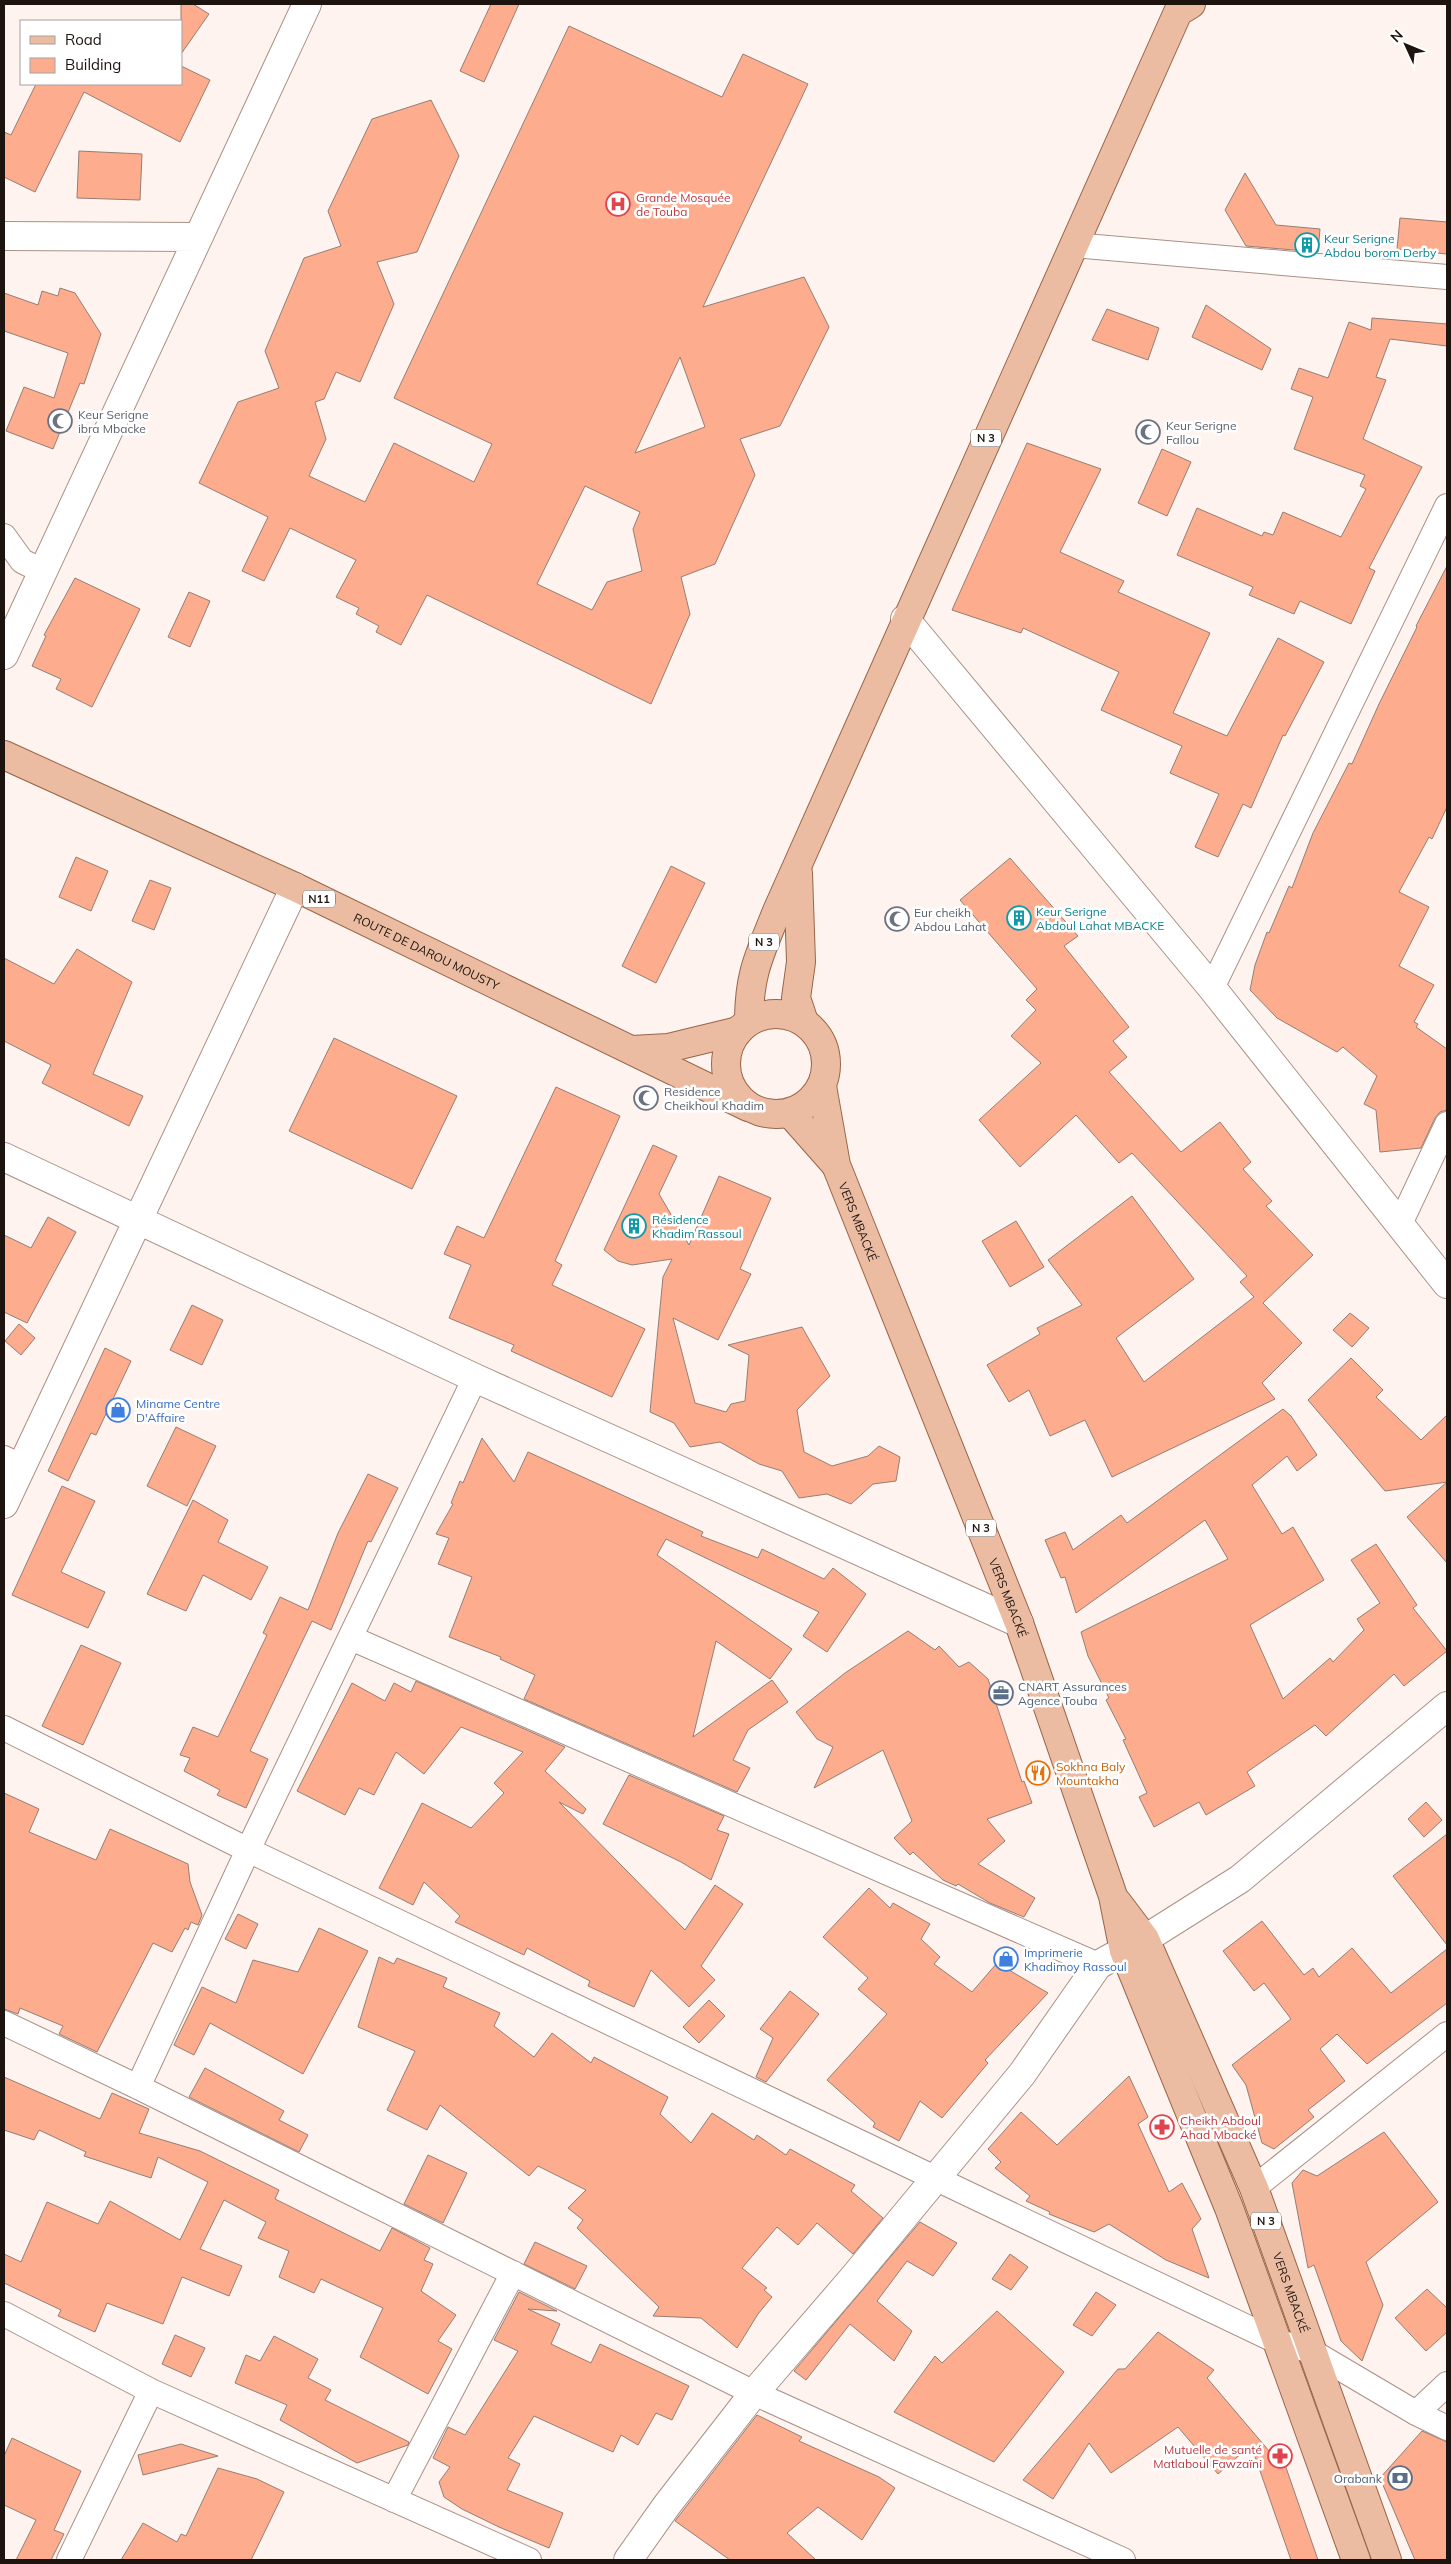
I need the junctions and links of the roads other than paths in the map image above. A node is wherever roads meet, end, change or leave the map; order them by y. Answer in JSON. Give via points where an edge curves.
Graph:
{"nodes":[{"id":1,"x":307,"y":4,"type":"edge"},
{"id":2,"x":1183,"y":6,"type":"edge"},
{"id":3,"x":4,"y":236,"type":"edge"},
{"id":4,"x":198,"y":237,"type":"junction"},
{"id":5,"x":1073,"y":246,"type":"junction"},
{"id":6,"x":1447,"y":277,"type":"edge"},
{"id":7,"x":1447,"y":506,"type":"edge"},
{"id":8,"x":4,"y":536,"type":"edge"},
{"id":9,"x":42,"y":571,"type":"junction"},
{"id":10,"x":905,"y":619,"type":"junction"},
{"id":11,"x":4,"y":655,"type":"edge"},
{"id":12,"x":4,"y":755,"type":"edge"},
{"id":13,"x":798,"y":867,"type":"junction"},
{"id":14,"x":295,"y":887,"type":"junction"},
{"id":15,"x":1212,"y":988,"type":"junction"},
{"id":16,"x":804,"y":1022,"type":"junction"},
{"id":17,"x":744,"y":1026,"type":"junction"},
{"id":18,"x":631,"y":1050,"type":"junction"},
{"id":19,"x":822,"y":1086,"type":"junction"},
{"id":20,"x":748,"y":1107,"type":"junction"},
{"id":21,"x":790,"y":1113,"type":"junction"},
{"id":22,"x":1447,"y":1124,"type":"edge"},
{"id":23,"x":4,"y":1157,"type":"edge"},
{"id":24,"x":836,"y":1165,"type":"junction"},
{"id":25,"x":137,"y":1221,"type":"junction"},
{"id":26,"x":1400,"y":1224,"type":"junction"},
{"id":27,"x":1447,"y":1284,"type":"edge"},
{"id":28,"x":475,"y":1378,"type":"junction"},
{"id":29,"x":12,"y":1462,"type":"edge"},
{"id":30,"x":4,"y":1504,"type":"edge"},
{"id":31,"x":1019,"y":1624,"type":"junction"},
{"id":32,"x":351,"y":1638,"type":"junction"},
{"id":33,"x":1447,"y":1706,"type":"edge"},
{"id":34,"x":4,"y":1728,"type":"edge"},
{"id":35,"x":248,"y":1850,"type":"junction"},
{"id":36,"x":1135,"y":1945,"type":"junction"},
{"id":37,"x":1098,"y":1965,"type":"junction"},
{"id":38,"x":4,"y":2023,"type":"edge"},
{"id":39,"x":1447,"y":2034,"type":"edge"},
{"id":40,"x":138,"y":2086,"type":"junction"},
{"id":41,"x":936,"y":2178,"type":"junction"},
{"id":42,"x":1254,"y":2188,"type":"junction"},
{"id":43,"x":513,"y":2273,"type":"junction"},
{"id":44,"x":4,"y":2314,"type":"edge"},
{"id":45,"x":1276,"y":2340,"type":"junction"},
{"id":46,"x":1311,"y":2351,"type":"junction"},
{"id":47,"x":1447,"y":2384,"type":"edge"},
{"id":48,"x":151,"y":2391,"type":"junction"},
{"id":49,"x":754,"y":2393,"type":"junction"},
{"id":50,"x":1416,"y":2413,"type":"junction"},
{"id":51,"x":1447,"y":2428,"type":"edge"},
{"id":52,"x":394,"y":2500,"type":"junction"},
{"id":53,"x":69,"y":2560,"type":"edge"},
{"id":54,"x":529,"y":2560,"type":"edge"},
{"id":55,"x":628,"y":2560,"type":"edge"},
{"id":56,"x":1123,"y":2560,"type":"edge"},
{"id":57,"x":1356,"y":2560,"type":"edge"},
{"id":58,"x":1387,"y":2560,"type":"edge"}],
"edges":[{"from":1,"to":4,"type":"street"},
{"from":2,"to":5,"type":"main road","number":"N 3"},
{"from":3,"to":4,"type":"street"},
{"from":4,"to":9,"type":"street"},
{"from":5,"to":6,"type":"street"},
{"from":5,"to":10,"type":"main road","number":"N 3"},
{"from":7,"to":15,"type":"street"},
{"from":8,"to":9,"type":"street","via":[[22,561]]},
{"from":9,"to":11,"type":"street"},
{"from":10,"to":13,"type":"main road","number":"N 3"},
{"from":10,"to":15,"type":"street"},
{"from":12,"to":14,"type":"main road","name":"ROUTE DE DAROU MOUSTY","number":"N11"},
{"from":13,"to":16,"type":"main road","number":"N 3","via":[[801,962],[796,998]]},
{"from":13,"to":17,"type":"main road","number":"N 3","via":[[754,965]]},
{"from":14,"to":18,"type":"main road","name":"ROUTE DE DAROU MOUSTY","number":"N11"},
{"from":14,"to":25,"type":"street"},
{"from":15,"to":26,"type":"street"},
{"from":16,"to":17,"type":"main road","via":[[777,1014]]},
{"from":16,"to":19,"type":"main road","via":[[819,1038],[826,1058],[827,1071]]},
{"from":17,"to":18,"type":"main road","via":[[668,1048]]},
{"from":17,"to":20,"type":"main road","via":[[730,1043],[726,1072],[730,1086]]},
{"from":18,"to":20,"type":"main road","name":"ROUTE DE DAROU MOUSTY"},
{"from":19,"to":21,"type":"main road","via":[[803,1108]]},
{"from":19,"to":24,"type":"main road","name":"VERS MBACKÉ","number":"N 3"},
{"from":20,"to":21,"type":"main road","via":[[761,1113]]},
{"from":21,"to":24,"type":"main road","name":"VERS MBACKÉ","number":"N 3"},
{"from":22,"to":26,"type":"street"},
{"from":23,"to":25,"type":"street"},
{"from":24,"to":31,"type":"main road","name":"VERS MBACKÉ","number":"N 3"},
{"from":25,"to":28,"type":"street"},
{"from":25,"to":29,"type":"street"},
{"from":26,"to":27,"type":"street"},
{"from":28,"to":31,"type":"street"},
{"from":28,"to":32,"type":"street"},
{"from":29,"to":30,"type":"street"},
{"from":31,"to":36,"type":"main road","name":"VERS MBACKÉ","number":"N 3","via":[[1113,1896]]},
{"from":32,"to":35,"type":"street"},
{"from":32,"to":37,"type":"street"},
{"from":33,"to":36,"type":"street","via":[[1240,1879]]},
{"from":34,"to":35,"type":"street"},
{"from":35,"to":40,"type":"street"},
{"from":35,"to":41,"type":"street"},
{"from":36,"to":37,"type":"street"},
{"from":36,"to":42,"type":"main road","name":"VERS MBACKÉ","number":"N 3"},
{"from":36,"to":45,"type":"main road","name":"VERS MBACKÉ","number":"N 3"},
{"from":37,"to":41,"type":"street","via":[[1022,2074]]},
{"from":38,"to":40,"type":"street"},
{"from":39,"to":42,"type":"street"},
{"from":40,"to":43,"type":"street"},
{"from":41,"to":45,"type":"street"},
{"from":41,"to":49,"type":"street"},
{"from":42,"to":46,"type":"main road","name":"VERS MBACKÉ","number":"N 3"},
{"from":43,"to":49,"type":"street"},
{"from":43,"to":52,"type":"street"},
{"from":44,"to":48,"type":"street"},
{"from":45,"to":46,"type":"street"},
{"from":45,"to":57,"type":"main road","name":"VERS MBACKÉ","number":"N 3"},
{"from":46,"to":50,"type":"street"},
{"from":46,"to":58,"type":"main road","name":"VERS MBACKÉ","number":"N 3"},
{"from":47,"to":50,"type":"street"},
{"from":48,"to":52,"type":"street"},
{"from":48,"to":53,"type":"street"},
{"from":49,"to":55,"type":"street"},
{"from":49,"to":56,"type":"street"},
{"from":50,"to":51,"type":"street"},
{"from":52,"to":54,"type":"street"}]}
